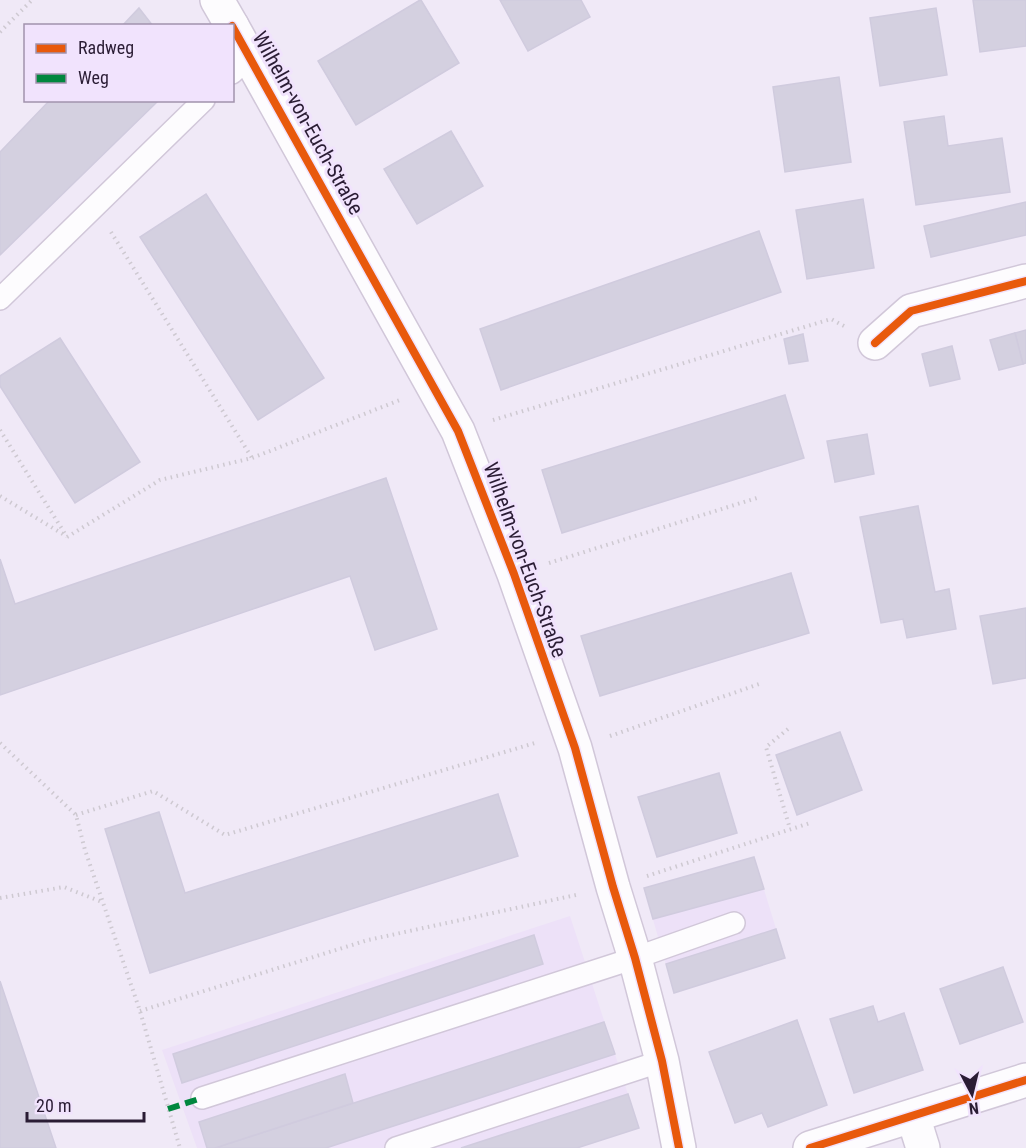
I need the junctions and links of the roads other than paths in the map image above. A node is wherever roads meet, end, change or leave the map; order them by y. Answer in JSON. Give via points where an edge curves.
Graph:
{"nodes":[{"id":1,"x":217,"y":0,"type":"edge"},
{"id":2,"x":231,"y":24,"type":"edge"},
{"id":3,"x":234,"y":34,"type":"edge"},
{"id":4,"x":241,"y":64,"type":"edge"},
{"id":5,"x":202,"y":102,"type":"edge"},
{"id":6,"x":1026,"y":281,"type":"edge"},
{"id":7,"x":0,"y":299,"type":"edge"},
{"id":8,"x":875,"y":343,"type":"road end"},
{"id":9,"x":734,"y":923,"type":"dead end"},
{"id":10,"x":635,"y":958,"type":"junction"},
{"id":11,"x":662,"y":1062,"type":"junction"},
{"id":12,"x":1026,"y":1080,"type":"edge"},
{"id":13,"x":202,"y":1098,"type":"dead end"},
{"id":14,"x":913,"y":1116,"type":"junction"},
{"id":15,"x":396,"y":1148,"type":"edge"},
{"id":16,"x":679,"y":1148,"type":"edge"},
{"id":17,"x":810,"y":1148,"type":"edge"},
{"id":18,"x":923,"y":1148,"type":"edge"}],
"edges":[{"from":1,"to":2,"type":"street","name":"Wilhelm-von-Euch-Straße"},
{"from":3,"to":4,"type":"street","name":"Wilhelm-von-Euch-Straße"},
{"from":4,"to":10,"type":"street","name":"Wilhelm-von-Euch-Straße","via":[[458,431],[514,574],[572,741]]},
{"from":5,"to":7,"type":"lane"},
{"from":6,"to":8,"type":"street","via":[[911,311]]},
{"from":9,"to":10,"type":"lane"},
{"from":10,"to":11,"type":"street","name":"Wilhelm-von-Euch-Straße"},
{"from":10,"to":13,"type":"lane"},
{"from":11,"to":15,"type":"lane"},
{"from":11,"to":16,"type":"street","name":"Wilhelm-von-Euch-Straße"},
{"from":12,"to":14,"type":"street"},
{"from":14,"to":17,"type":"street"},
{"from":14,"to":18,"type":"street"}]}
